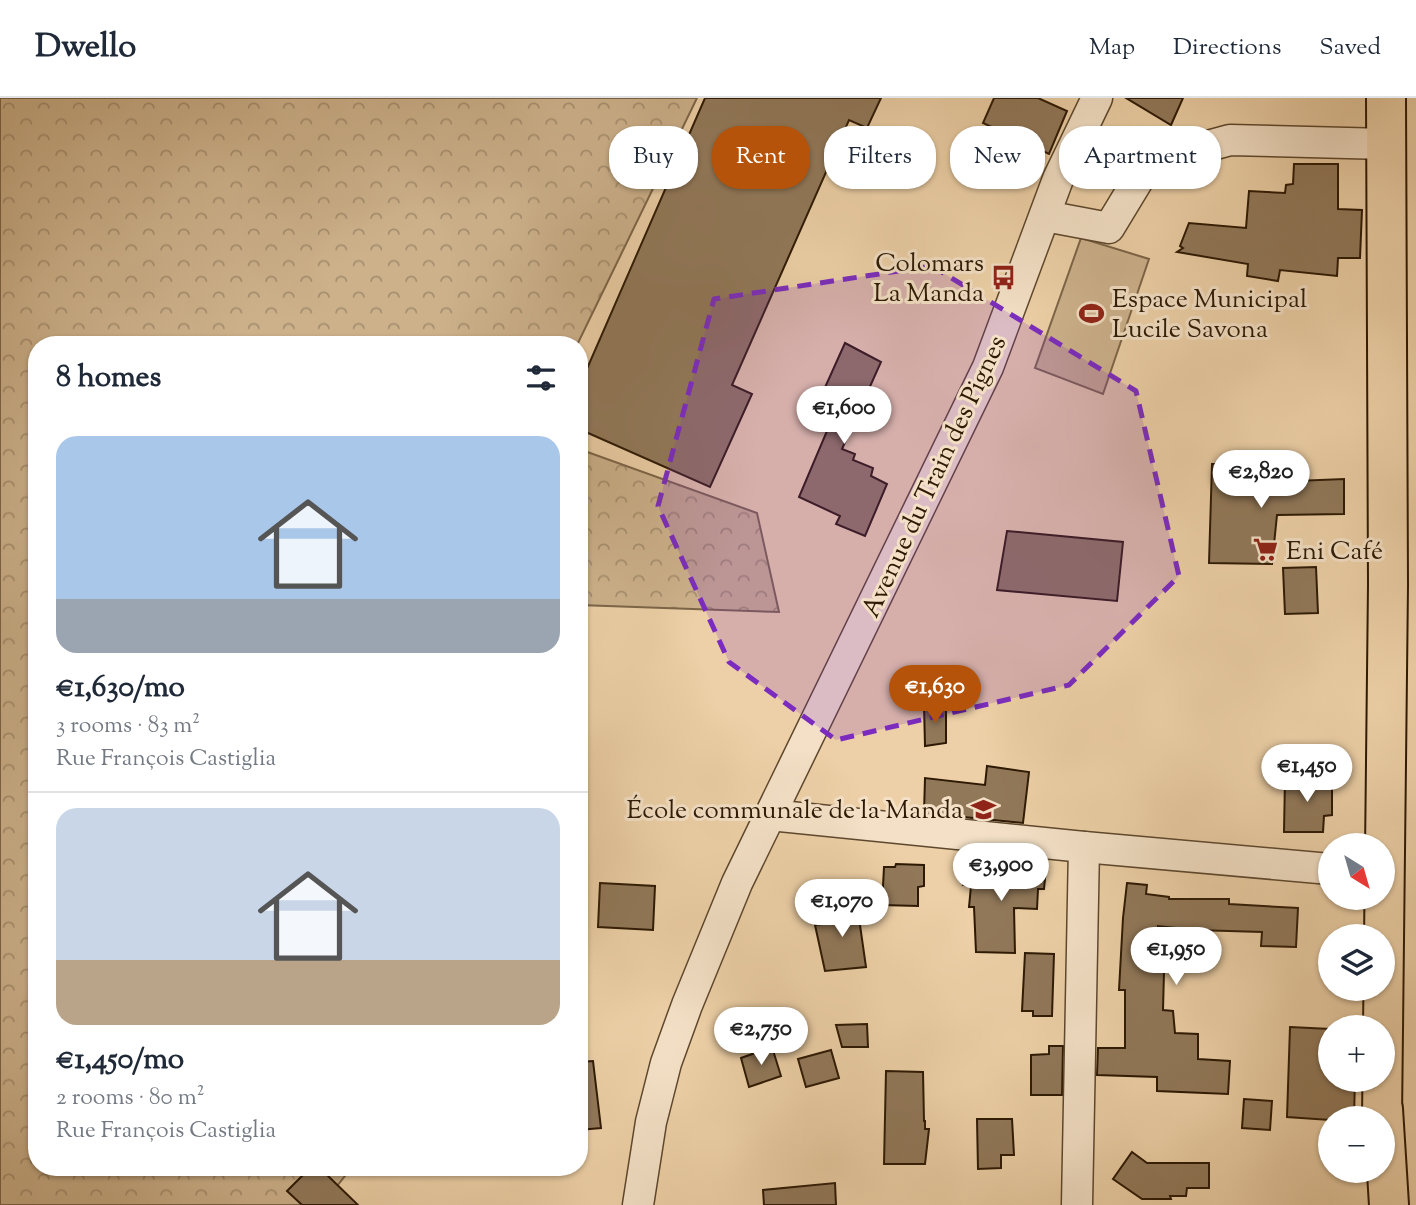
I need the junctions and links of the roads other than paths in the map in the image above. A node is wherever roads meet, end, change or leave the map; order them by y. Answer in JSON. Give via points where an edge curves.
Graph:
{"nodes":[{"id":1,"x":1097,"y":98,"type":"edge"},
{"id":2,"x":1386,"y":98,"type":"edge"},
{"id":3,"x":1386,"y":144,"type":"junction"},
{"id":4,"x":1045,"y":216,"type":"junction"},
{"id":5,"x":770,"y":815,"type":"junction"},
{"id":6,"x":1385,"y":833,"type":"edge"},
{"id":7,"x":1084,"y":847,"type":"junction"},
{"id":8,"x":1318,"y":869,"type":"edge"},
{"id":9,"x":1384,"y":910,"type":"edge"},
{"id":10,"x":1383,"y":1106,"type":"edge"},
{"id":11,"x":1378,"y":1183,"type":"edge"},
{"id":12,"x":1388,"y":1183,"type":"edge"},
{"id":13,"x":638,"y":1205,"type":"edge"},
{"id":14,"x":1077,"y":1205,"type":"edge"},
{"id":15,"x":1377,"y":1205,"type":"edge"},
{"id":16,"x":1389,"y":1205,"type":"edge"}],
"edges":[{"from":1,"to":4,"type":"street","name":"Avenue du Train des Pignes"},
{"from":2,"to":3,"type":"main road"},
{"from":3,"to":4,"type":"street","via":[[1230,140],[1149,162],[1109,228]]},
{"from":3,"to":6,"type":"main road"},
{"from":4,"to":5,"type":"street","name":"Avenue du Train des Pignes","via":[[988,367]]},
{"from":5,"to":7,"type":"street"},
{"from":5,"to":13,"type":"street","name":"Avenue du Train des Pignes","via":[[732,894],[666,1063]]},
{"from":7,"to":8,"type":"street"},
{"from":7,"to":14,"type":"street"},
{"from":9,"to":10,"type":"main road"},
{"from":11,"to":15,"type":"main road"},
{"from":12,"to":16,"type":"main road"}]}
